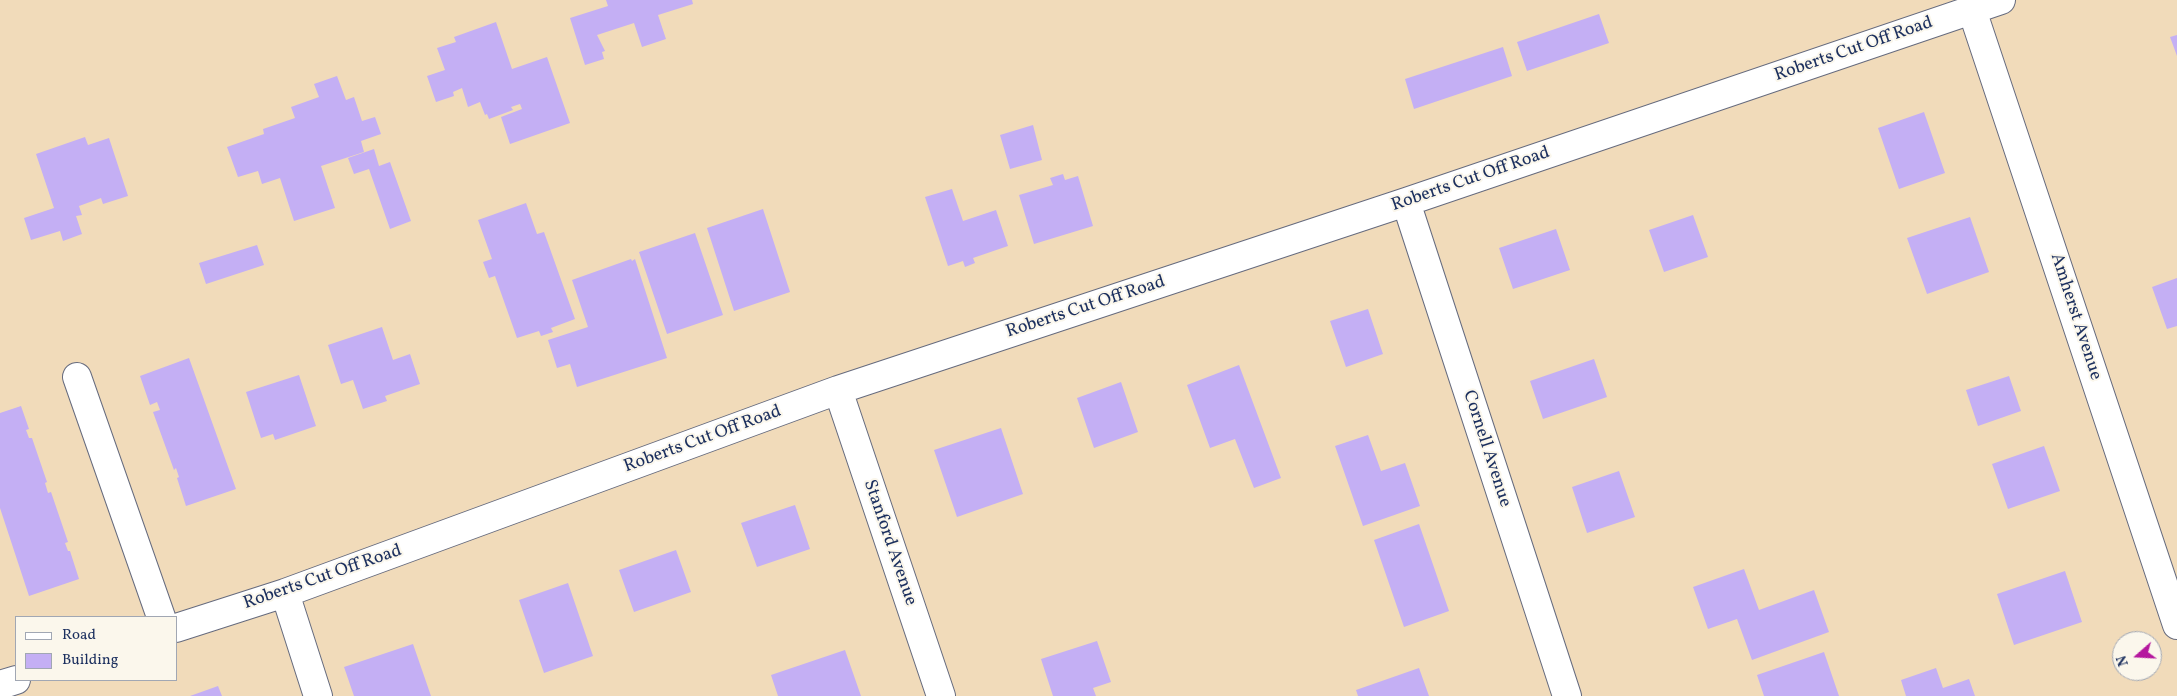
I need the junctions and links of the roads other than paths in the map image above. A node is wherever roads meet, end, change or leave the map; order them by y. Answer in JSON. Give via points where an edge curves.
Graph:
{"nodes":[{"id":1,"x":2001,"y":0,"type":"edge"},
{"id":2,"x":1972,"y":10,"type":"junction"},
{"id":3,"x":1406,"y":202,"type":"junction"},
{"id":4,"x":77,"y":377,"type":"dead end"},
{"id":5,"x":838,"y":390,"type":"junction"},
{"id":6,"x":285,"y":593,"type":"junction"},
{"id":7,"x":161,"y":616,"type":"edge"},
{"id":8,"x":2177,"y":625,"type":"edge"},
{"id":9,"x":178,"y":627,"type":"edge"},
{"id":10,"x":15,"y":680,"type":"edge"},
{"id":11,"x":0,"y":685,"type":"edge"},
{"id":12,"x":318,"y":696,"type":"edge"},
{"id":13,"x":941,"y":696,"type":"edge"},
{"id":14,"x":1567,"y":696,"type":"edge"}],
"edges":[{"from":1,"to":2,"type":"street","name":"Roberts Cut Off Road"},
{"from":2,"to":3,"type":"street","name":"Roberts Cut Off Road"},
{"from":2,"to":8,"type":"street","name":"Amherst Avenue"},
{"from":3,"to":5,"type":"street","name":"Roberts Cut Off Road"},
{"from":3,"to":14,"type":"street","name":"Cornell Avenue"},
{"from":4,"to":7,"type":"street"},
{"from":5,"to":6,"type":"street","name":"Roberts Cut Off Road"},
{"from":5,"to":13,"type":"street","name":"Stanford Avenue"},
{"from":6,"to":9,"type":"street","name":"Roberts Cut Off Road"},
{"from":6,"to":12,"type":"street"},
{"from":10,"to":11,"type":"street"}]}
